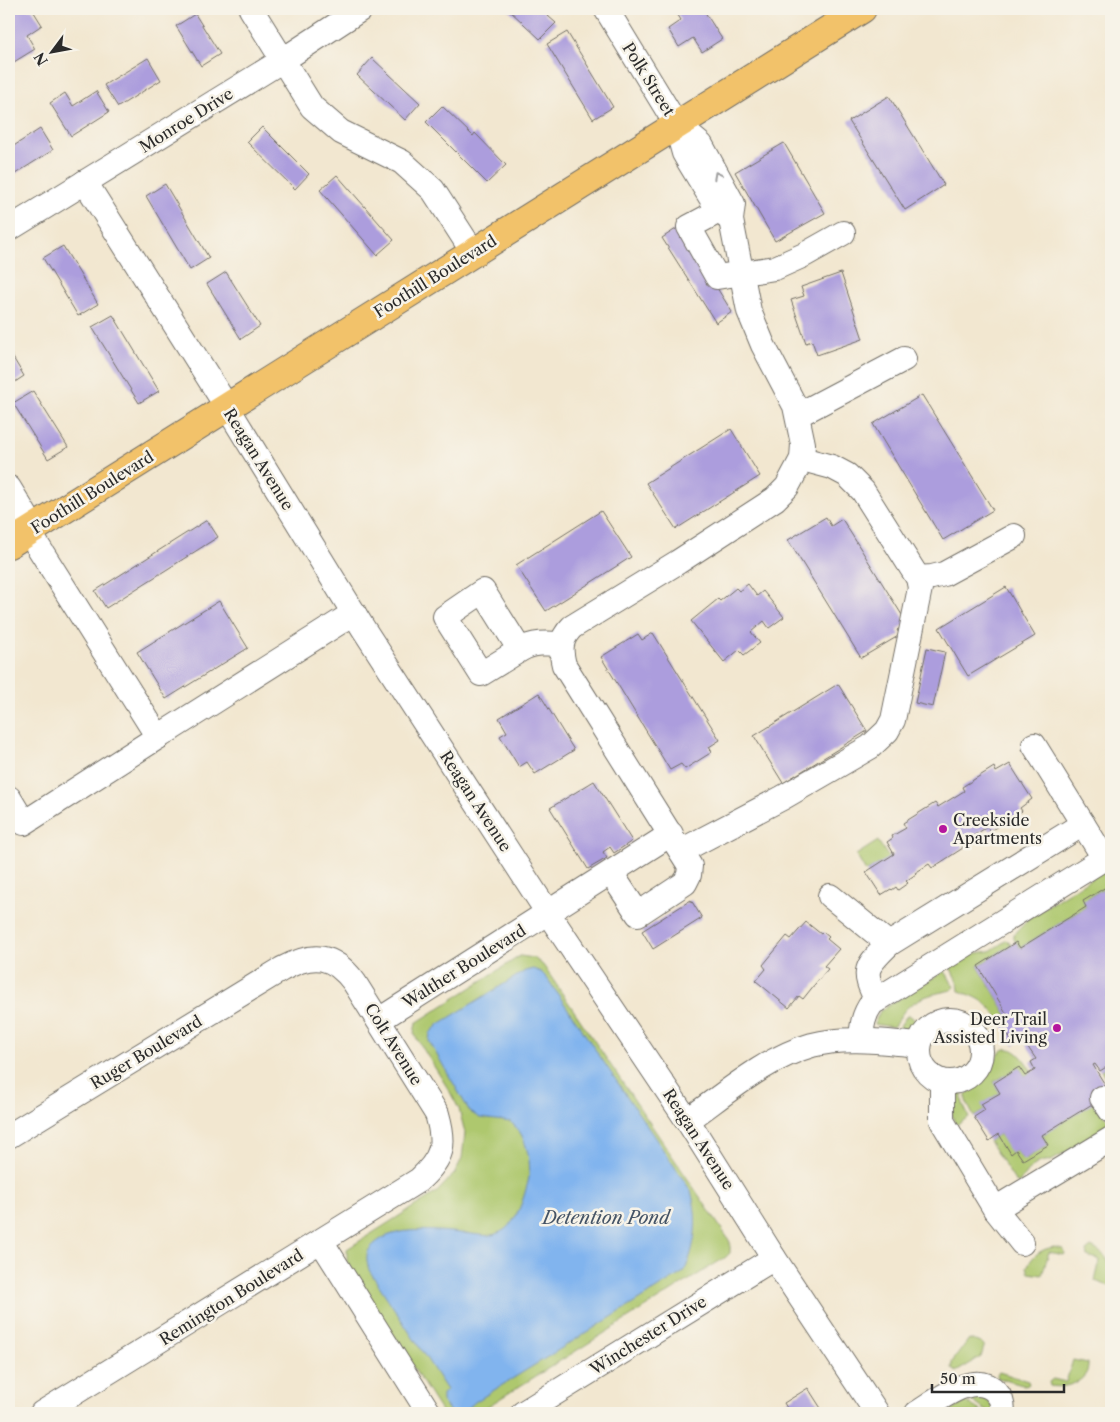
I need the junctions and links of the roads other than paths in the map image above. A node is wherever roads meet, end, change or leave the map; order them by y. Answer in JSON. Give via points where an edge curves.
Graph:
{"nodes":[{"id":1,"x":251,"y":9,"type":"edge"},
{"id":2,"x":361,"y":9,"type":"edge"},
{"id":3,"x":606,"y":9,"type":"edge"},
{"id":4,"x":862,"y":9,"type":"edge"},
{"id":5,"x":283,"y":60,"type":"junction"},
{"id":6,"x":676,"y":124,"type":"junction"},
{"id":7,"x":85,"y":182,"type":"junction"},
{"id":8,"x":728,"y":212,"type":"junction"},
{"id":9,"x":9,"y":230,"type":"edge"},
{"id":10,"x":843,"y":232,"type":"dead end"},
{"id":11,"x":473,"y":252,"type":"junction"},
{"id":12,"x":741,"y":275,"type":"junction"},
{"id":13,"x":904,"y":359,"type":"dead end"},
{"id":14,"x":227,"y":407,"type":"junction"},
{"id":15,"x":798,"y":415,"type":"junction"},
{"id":16,"x":802,"y":459,"type":"junction"},
{"id":17,"x":9,"y":488,"type":"edge"},
{"id":18,"x":24,"y":535,"type":"edge"},
{"id":19,"x":1014,"y":536,"type":"dead end"},
{"id":20,"x":918,"y":578,"type":"junction"},
{"id":21,"x":354,"y":613,"type":"junction"},
{"id":22,"x":561,"y":644,"type":"junction"},
{"id":23,"x":520,"y":650,"type":"dead end"},
{"id":24,"x":158,"y":737,"type":"junction"},
{"id":25,"x":1034,"y":745,"type":"dead end"},
{"id":26,"x":9,"y":798,"type":"edge"},
{"id":27,"x":1083,"y":824,"type":"junction"},
{"id":28,"x":676,"y":843,"type":"junction"},
{"id":29,"x":1108,"y":856,"type":"edge"},
{"id":30,"x":611,"y":873,"type":"junction"},
{"id":31,"x":830,"y":896,"type":"dead end"},
{"id":32,"x":548,"y":913,"type":"junction"},
{"id":33,"x":888,"y":944,"type":"junction"},
{"id":34,"x":282,"y":969,"type":"joint"},
{"id":35,"x":877,"y":1000,"type":"junction"},
{"id":36,"x":379,"y":1020,"type":"junction"},
{"id":37,"x":861,"y":1040,"type":"junction"},
{"id":38,"x":919,"y":1045,"type":"junction"},
{"id":39,"x":942,"y":1081,"type":"junction"},
{"id":40,"x":688,"y":1120,"type":"junction"},
{"id":41,"x":9,"y":1136,"type":"edge"},
{"id":42,"x":1111,"y":1139,"type":"edge"},
{"id":43,"x":419,"y":1180,"type":"joint"},
{"id":44,"x":995,"y":1209,"type":"junction"},
{"id":45,"x":321,"y":1241,"type":"junction"},
{"id":46,"x":1022,"y":1243,"type":"dead end"},
{"id":47,"x":774,"y":1258,"type":"junction"},
{"id":48,"x":42,"y":1413,"type":"edge"},
{"id":49,"x":430,"y":1413,"type":"edge"},
{"id":50,"x":523,"y":1413,"type":"edge"},
{"id":51,"x":877,"y":1413,"type":"edge"},
{"id":52,"x":917,"y":1413,"type":"edge"},
{"id":53,"x":1003,"y":1413,"type":"edge"}],
"edges":[{"from":1,"to":5,"type":"street"},
{"from":2,"to":5,"type":"street","name":"Monroe Drive"},
{"from":3,"to":6,"type":"street","name":"Polk Street"},
{"from":4,"to":6,"type":"main road","name":"Foothill Boulevard"},
{"from":5,"to":7,"type":"street","name":"Monroe Drive"},
{"from":5,"to":11,"type":"street","via":[[312,107],[341,132],[402,162],[433,190]]},
{"from":6,"to":8,"type":"street","name":"Polk Street","via":[[701,145]]},
{"from":6,"to":11,"type":"main road","name":"Foothill Boulevard"},
{"from":7,"to":9,"type":"street","name":"Monroe Drive"},
{"from":7,"to":14,"type":"street","name":"Reagan Avenue"},
{"from":8,"to":12,"type":"street","name":"Polk Street"},
{"from":8,"to":12,"type":"street","via":[[689,227],[717,278]]},
{"from":10,"to":12,"type":"street","via":[[775,268]]},
{"from":11,"to":14,"type":"main road","name":"Foothill Boulevard"},
{"from":12,"to":15,"type":"street","name":"Polk Street","via":[[763,345]]},
{"from":13,"to":15,"type":"street"},
{"from":14,"to":18,"type":"main road","name":"Foothill Boulevard"},
{"from":14,"to":21,"type":"street","name":"Reagan Avenue"},
{"from":15,"to":16,"type":"street","name":"Polk Street"},
{"from":16,"to":20,"type":"street","via":[[832,467],[858,486]]},
{"from":16,"to":22,"type":"street","via":[[787,487],[775,499],[572,628]]},
{"from":17,"to":18,"type":"street"},
{"from":18,"to":24,"type":"street"},
{"from":19,"to":20,"type":"street","via":[[944,574]]},
{"from":20,"to":28,"type":"street","name":"Walther Boulevard","via":[[920,588],[893,720],[887,731],[870,748],[782,798]]},
{"from":21,"to":24,"type":"street"},
{"from":21,"to":32,"type":"street","name":"Reagan Avenue"},
{"from":22,"to":23,"type":"street","via":[[534,644]]},
{"from":22,"to":28,"type":"street","via":[[564,665]]},
{"from":24,"to":26,"type":"street","via":[[24,822]]},
{"from":25,"to":27,"type":"street"},
{"from":27,"to":29,"type":"street"},
{"from":27,"to":33,"type":"street"},
{"from":28,"to":30,"type":"street","name":"Walther Boulevard"},
{"from":28,"to":30,"type":"street","via":[[690,866],[685,884],[638,914]]},
{"from":29,"to":35,"type":"street"},
{"from":30,"to":32,"type":"street","name":"Walther Boulevard"},
{"from":31,"to":33,"type":"street"},
{"from":32,"to":36,"type":"street","name":"Walther Boulevard"},
{"from":32,"to":40,"type":"street","name":"Reagan Avenue"},
{"from":33,"to":35,"type":"street","via":[[872,960],[867,972]]},
{"from":34,"to":36,"type":"street","name":"Colt Avenue","via":[[310,958],[334,962],[345,970]]},
{"from":34,"to":41,"type":"street","name":"Ruger Boulevard"},
{"from":35,"to":37,"type":"street","via":[[866,1011]]},
{"from":36,"to":43,"type":"street","name":"Colt Avenue","via":[[437,1114],[442,1132],[442,1144],[433,1168]]},
{"from":37,"to":38,"type":"street"},
{"from":37,"to":40,"type":"street","via":[[813,1045],[792,1052]]},
{"from":38,"to":39,"type":"street","via":[[919,1055],[927,1073]]},
{"from":38,"to":39,"type":"street","via":[[930,1027],[944,1021],[960,1022],[976,1035],[980,1056],[971,1074],[954,1082]]},
{"from":39,"to":44,"type":"street","via":[[942,1121]]},
{"from":40,"to":47,"type":"street","name":"Reagan Avenue"},
{"from":42,"to":44,"type":"street"},
{"from":43,"to":45,"type":"street","name":"Remington Boulevard"},
{"from":44,"to":46,"type":"street"},
{"from":45,"to":48,"type":"street","name":"Remington Boulevard"},
{"from":45,"to":49,"type":"street"},
{"from":47,"to":50,"type":"street","name":"Winchester Drive"},
{"from":47,"to":51,"type":"street","name":"Reagan Avenue"},
{"from":52,"to":53,"type":"street","via":[[954,1391],[980,1383],[991,1386],[1000,1396]]}]}
